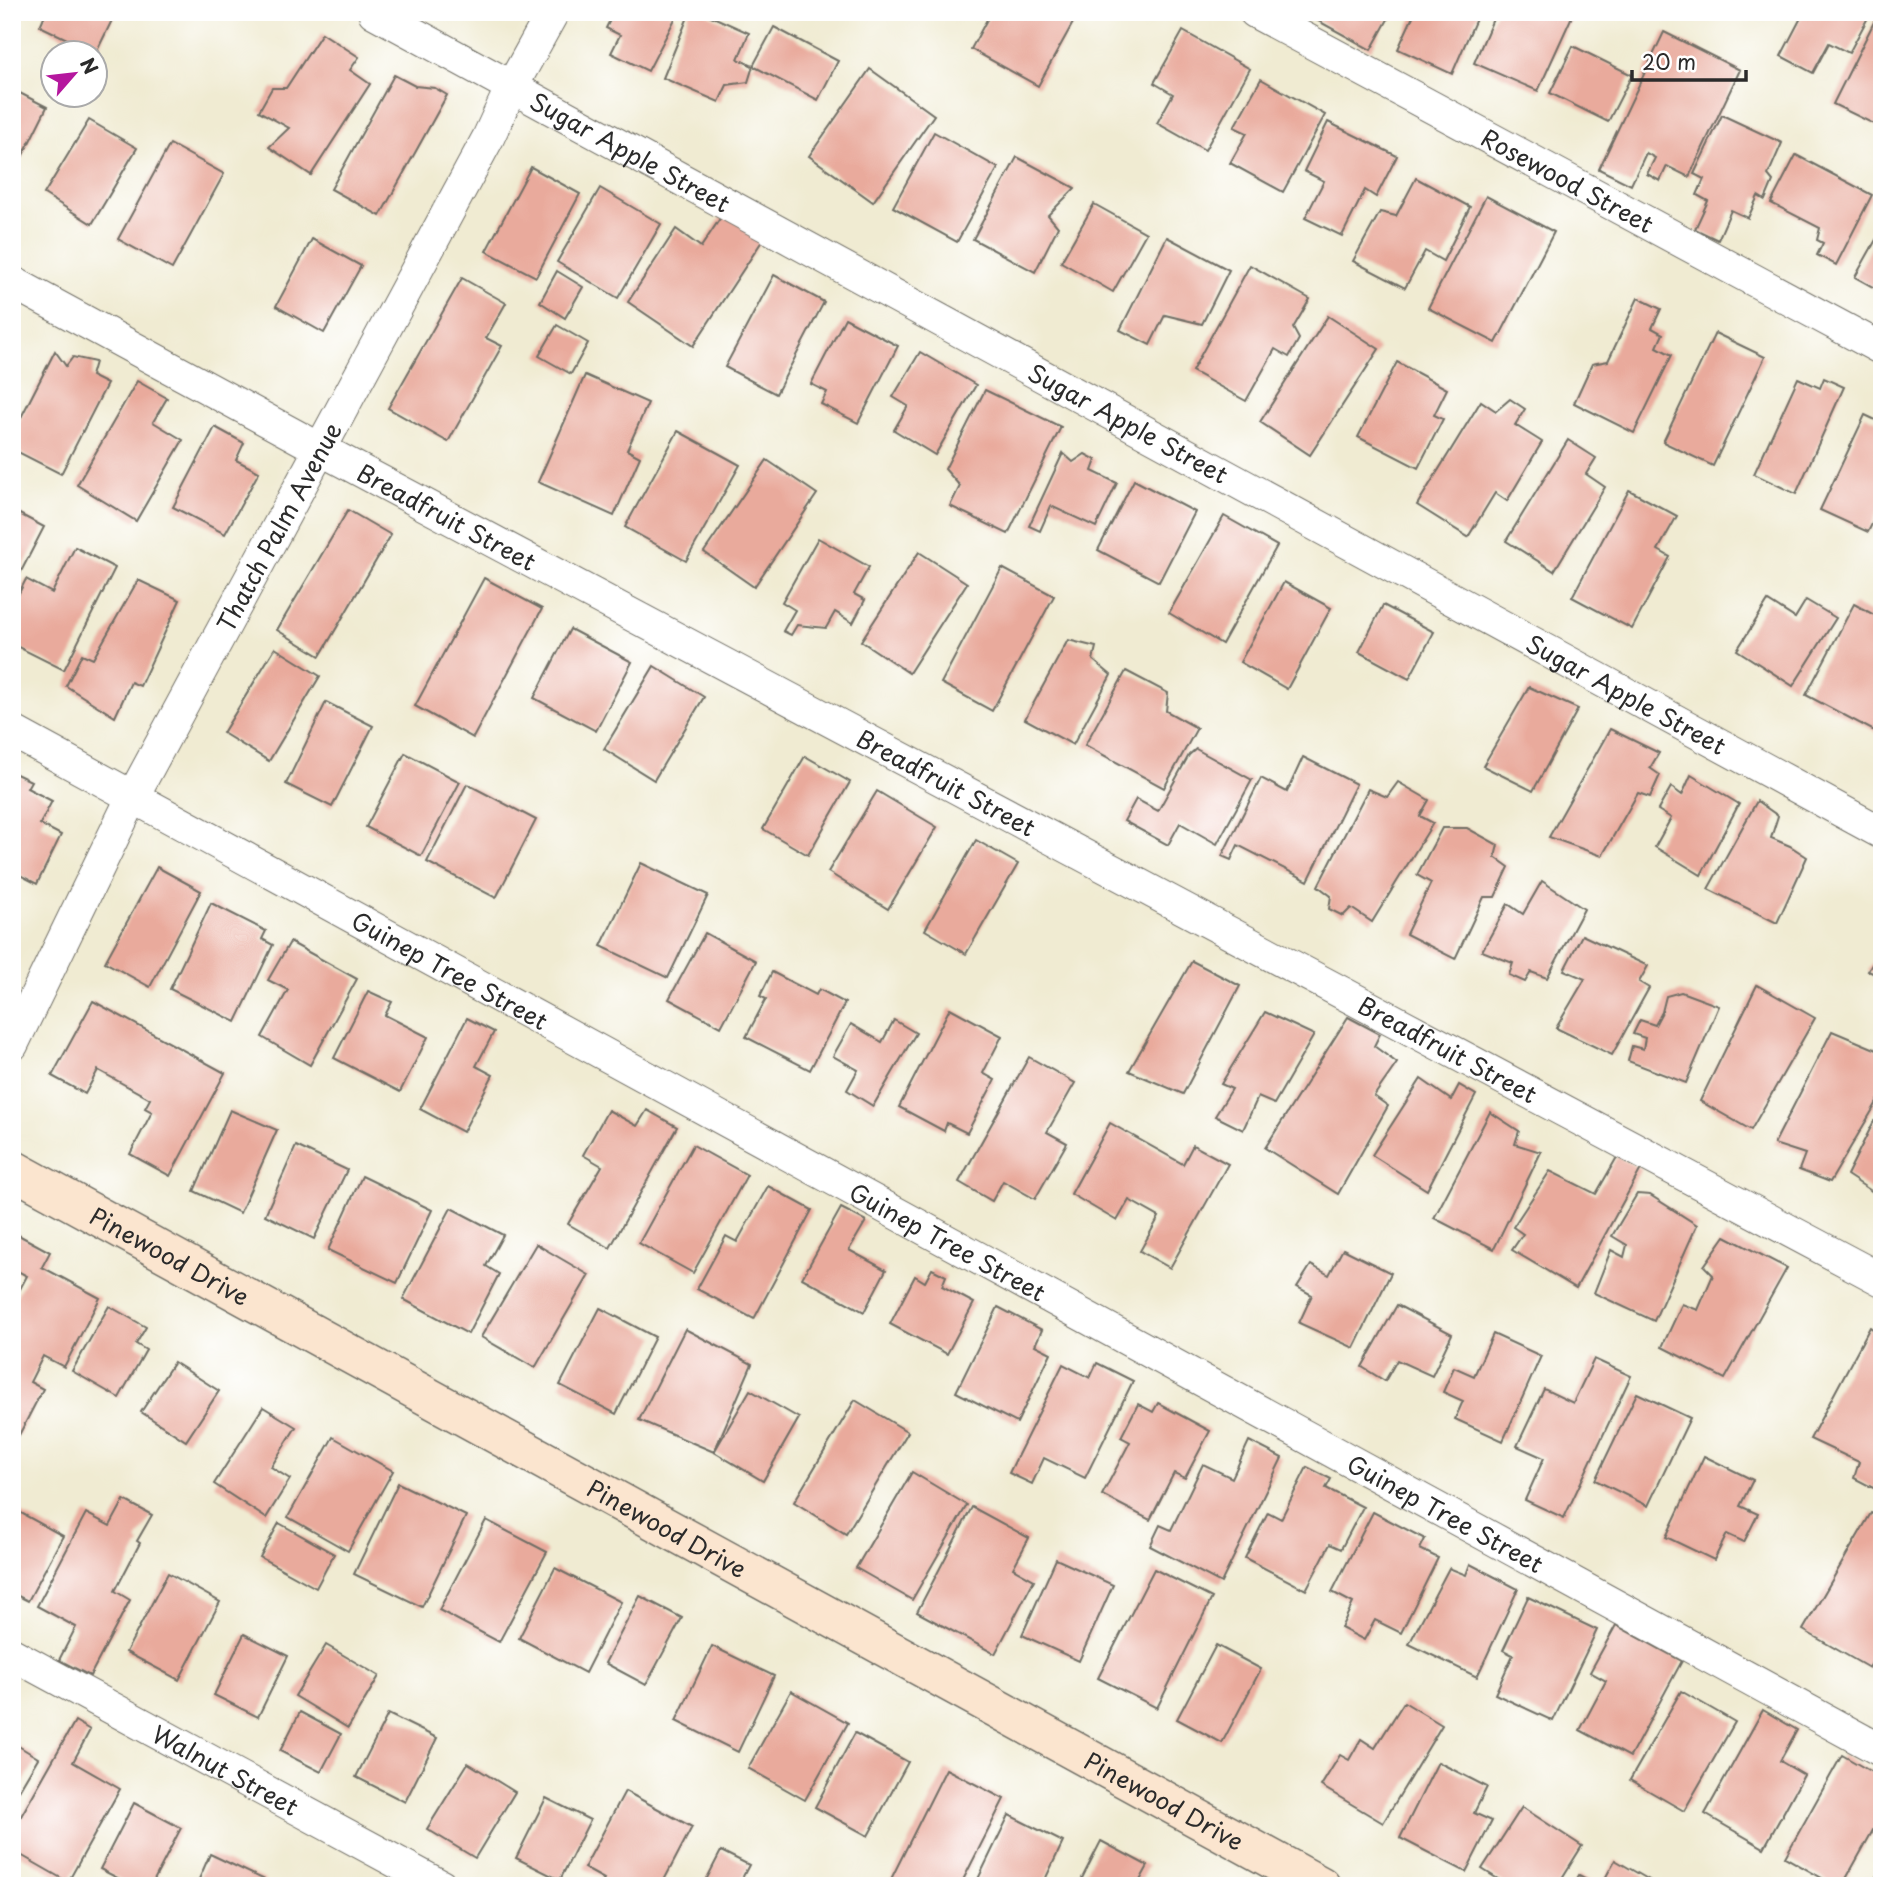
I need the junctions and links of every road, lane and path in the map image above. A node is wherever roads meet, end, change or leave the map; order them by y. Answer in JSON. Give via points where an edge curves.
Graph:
{"nodes":[{"id":1,"x":374,"y":12,"type":"edge"},
{"id":2,"x":553,"y":12,"type":"edge"},
{"id":3,"x":1255,"y":12,"type":"edge"},
{"id":4,"x":512,"y":86,"type":"junction"},
{"id":5,"x":12,"y":282,"type":"edge"},
{"id":6,"x":1882,"y":349,"type":"edge"},
{"id":7,"x":320,"y":449,"type":"junction"},
{"id":8,"x":12,"y":731,"type":"edge"},
{"id":9,"x":133,"y":796,"type":"junction"},
{"id":10,"x":1882,"y":833,"type":"edge"},
{"id":11,"x":12,"y":1045,"type":"edge"},
{"id":12,"x":12,"y":1169,"type":"edge"},
{"id":13,"x":1882,"y":1280,"type":"edge"},
{"id":14,"x":12,"y":1654,"type":"edge"},
{"id":15,"x":1882,"y":1751,"type":"edge"},
{"id":16,"x":441,"y":1886,"type":"edge"},
{"id":17,"x":1321,"y":1886,"type":"edge"}],
"edges":[{"from":1,"to":4,"type":"street","name":"Sugar Apple Street"},
{"from":2,"to":4,"type":"street","name":"Thatch Palm Avenue"},
{"from":3,"to":6,"type":"street","name":"Rosewood Street"},
{"from":4,"to":7,"type":"street","name":"Thatch Palm Avenue"},
{"from":4,"to":10,"type":"street","name":"Sugar Apple Street"},
{"from":5,"to":7,"type":"street","name":"Breadfruit Street"},
{"from":7,"to":9,"type":"street","name":"Thatch Palm Avenue"},
{"from":7,"to":13,"type":"street","name":"Breadfruit Street"},
{"from":8,"to":9,"type":"street","name":"Guinep Tree Street"},
{"from":9,"to":11,"type":"street","name":"Thatch Palm Avenue"},
{"from":9,"to":15,"type":"street","name":"Guinep Tree Street"},
{"from":12,"to":17,"type":"main road","name":"Pinewood Drive"},
{"from":14,"to":16,"type":"street","name":"Walnut Street"}]}
